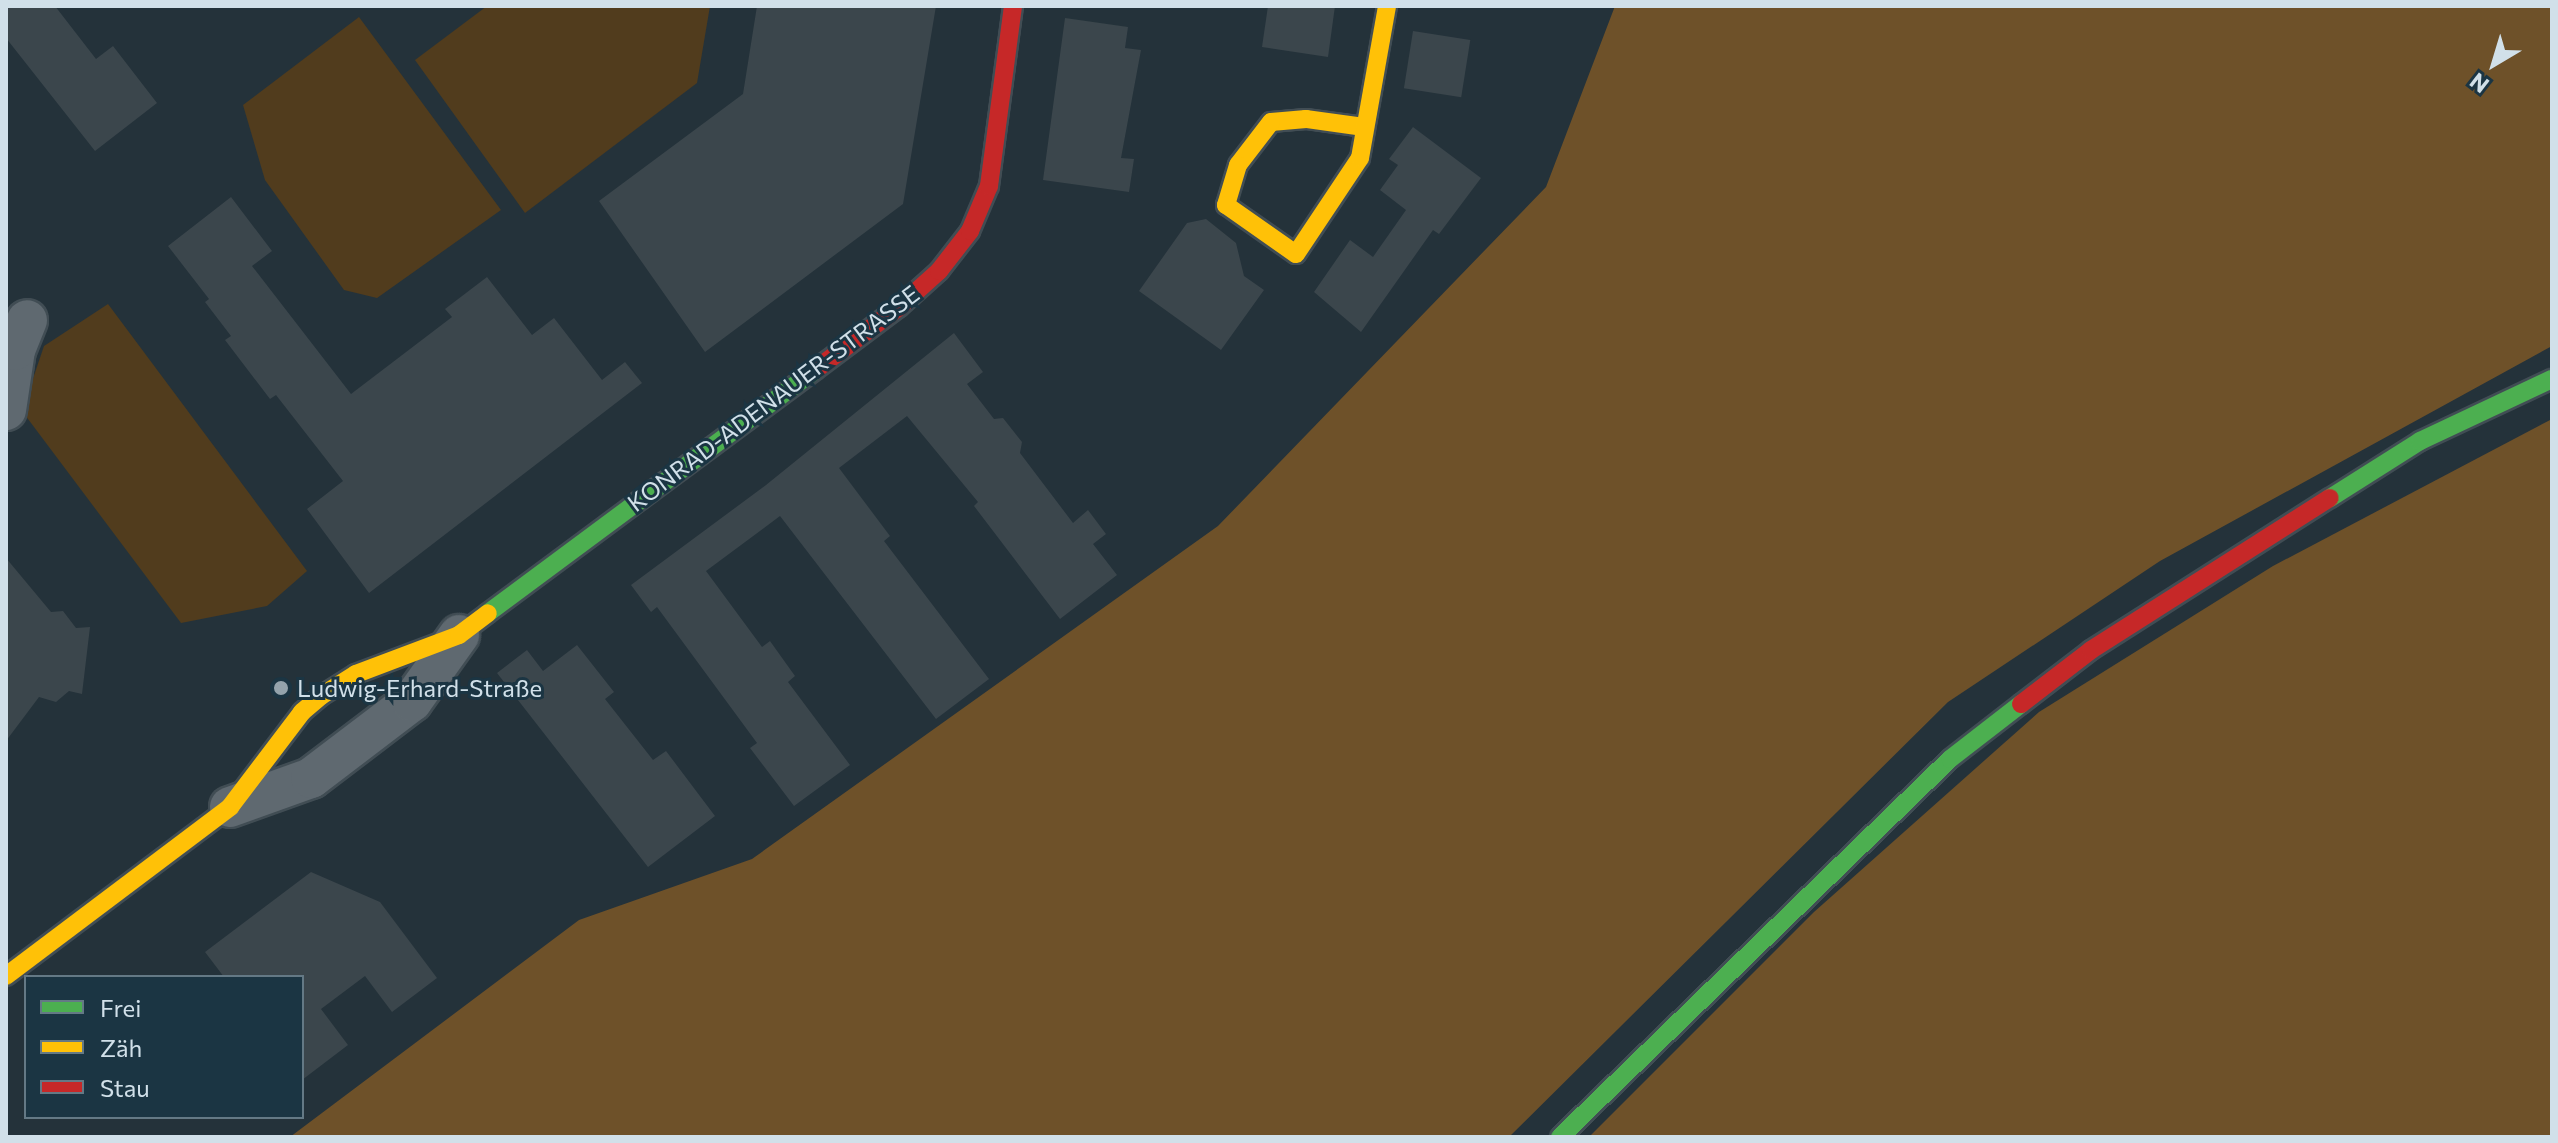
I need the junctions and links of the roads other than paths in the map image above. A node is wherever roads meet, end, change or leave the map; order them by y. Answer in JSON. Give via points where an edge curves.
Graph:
{"nodes":[{"id":1,"x":1013,"y":6,"type":"edge"},
{"id":2,"x":1387,"y":6,"type":"edge"},
{"id":3,"x":1364,"y":127,"type":"junction"},
{"id":4,"x":27,"y":320,"type":"dead end"},
{"id":5,"x":2552,"y":379,"type":"edge"},
{"id":6,"x":6,"y":410,"type":"edge"},
{"id":7,"x":459,"y":635,"type":"junction"},
{"id":8,"x":230,"y":807,"type":"junction"},
{"id":9,"x":6,"y":976,"type":"edge"},
{"id":10,"x":1560,"y":1137,"type":"edge"}],
"edges":[{"from":1,"to":7,"type":"street","name":"KONRAD-ADENAUER-STRASSE","via":[[989,186],[970,231],[939,271],[899,307]]},
{"from":2,"to":3,"type":"street"},
{"from":3,"to":3,"type":"street","via":[[1306,119],[1271,122],[1238,165],[1226,205],[1296,254],[1360,158]]},
{"from":4,"to":6,"type":"street","via":[[15,350]]},
{"from":5,"to":10,"type":"street","via":[[2420,441],[2068,668],[1950,759]]},
{"from":7,"to":8,"type":"street","name":"KONRAD-ADENAUER-STRASSE","via":[[412,701],[311,778]]},
{"from":7,"to":8,"type":"street","name":"KONRAD-ADENAUER-STRASSE","via":[[356,674],[321,696],[302,712]]},
{"from":8,"to":9,"type":"street","name":"KONRAD-ADENAUER-STRASSE"}]}
